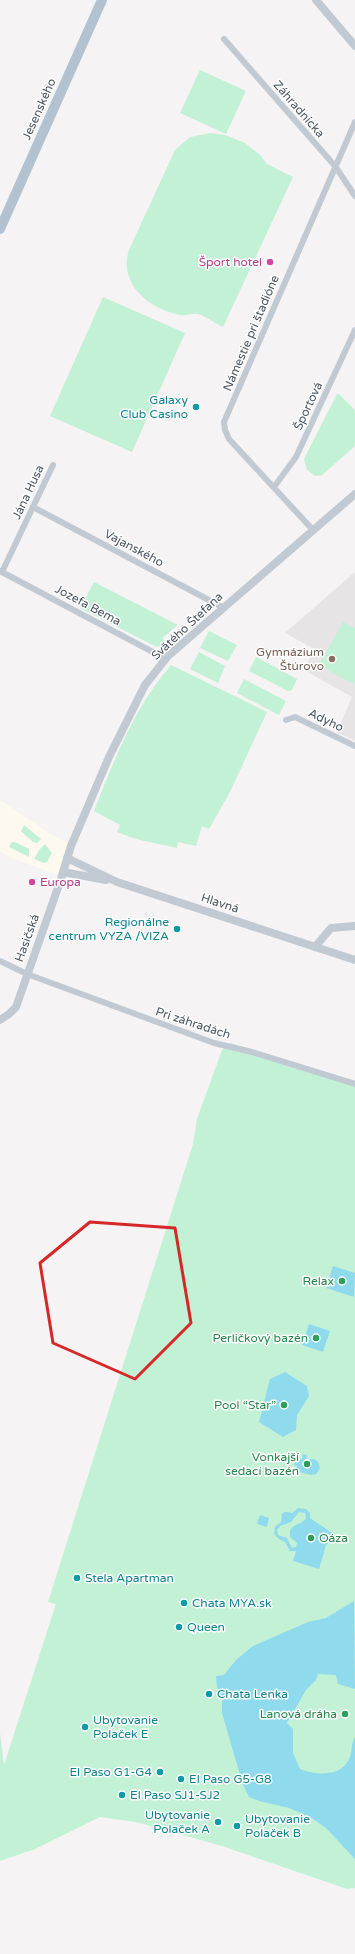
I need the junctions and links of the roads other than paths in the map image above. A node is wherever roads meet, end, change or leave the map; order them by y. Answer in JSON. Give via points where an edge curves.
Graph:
{"nodes":[{"id":1,"x":102,"y":0,"type":"edge"},
{"id":2,"x":316,"y":0,"type":"edge"},
{"id":3,"x":224,"y":39,"type":"dead end"},
{"id":4,"x":355,"y":46,"type":"edge"},
{"id":5,"x":355,"y":122,"type":"edge"},
{"id":6,"x":335,"y":166,"type":"junction"},
{"id":7,"x":355,"y":196,"type":"edge"},
{"id":8,"x":0,"y":229,"type":"edge"},
{"id":9,"x":355,"y":330,"type":"edge"},
{"id":10,"x":54,"y":465,"type":"dead end"},
{"id":11,"x":274,"y":487,"type":"junction"},
{"id":12,"x":355,"y":494,"type":"edge"},
{"id":13,"x":34,"y":507,"type":"junction"},
{"id":14,"x":313,"y":530,"type":"junction"},
{"id":15,"x":1,"y":572,"type":"edge"},
{"id":16,"x":224,"y":608,"type":"junction"},
{"id":17,"x":166,"y":659,"type":"junction"},
{"id":18,"x":286,"y":720,"type":"dead end"},
{"id":19,"x":355,"y":746,"type":"edge"},
{"id":20,"x":67,"y":858,"type":"junction"},
{"id":21,"x":63,"y":872,"type":"junction"},
{"id":22,"x":117,"y":882,"type":"junction"},
{"id":23,"x":355,"y":926,"type":"edge"},
{"id":24,"x":315,"y":947,"type":"junction"},
{"id":25,"x":355,"y":960,"type":"edge"},
{"id":26,"x":0,"y":961,"type":"edge"},
{"id":27,"x":27,"y":974,"type":"junction"},
{"id":28,"x":0,"y":1020,"type":"edge"},
{"id":29,"x":355,"y":1084,"type":"edge"}],
"edges":[{"from":1,"to":8,"type":"main road","name":"Jesenského"},
{"from":2,"to":4,"type":"street"},
{"from":3,"to":6,"type":"street","name":"Záhradnícka"},
{"from":5,"to":6,"type":"street","name":"Námestie pri štadióne"},
{"from":6,"to":7,"type":"street","name":"Záhradnícka"},
{"from":6,"to":11,"type":"street","name":"Námestie pri štadióne","via":[[224,422],[229,439]]},
{"from":9,"to":11,"type":"street","name":"Športová","via":[[296,457]]},
{"from":10,"to":13,"type":"street","name":"Jána Husa"},
{"from":11,"to":14,"type":"street","name":"Námestie pri štadióne"},
{"from":12,"to":14,"type":"street","name":"Svätého Štefana"},
{"from":13,"to":15,"type":"street","name":"Jána Husa"},
{"from":13,"to":16,"type":"street","name":"Vajanského"},
{"from":14,"to":16,"type":"street","name":"Svätého Štefana"},
{"from":15,"to":17,"type":"street","name":"Jozefa Bema"},
{"from":16,"to":17,"type":"street","name":"Svätého Štefana"},
{"from":17,"to":20,"type":"street","name":"Svätého Štefana","via":[[145,685],[135,704],[109,757]]},
{"from":18,"to":19,"type":"street","name":"Adyho","via":[[295,717]]},
{"from":20,"to":21,"type":"street","name":"Hasičská"},
{"from":20,"to":22,"type":"street","name":"Hlavná"},
{"from":21,"to":22,"type":"street","name":"Hlavná"},
{"from":21,"to":27,"type":"street","name":"Hasičská"},
{"from":22,"to":24,"type":"street","name":"Hlavná"},
{"from":23,"to":24,"type":"street","via":[[331,928]]},
{"from":24,"to":25,"type":"street","name":"Hlavná"},
{"from":26,"to":27,"type":"street","name":"Pri záhradách"},
{"from":27,"to":28,"type":"street","name":"Hasičská","via":[[16,1007]]},
{"from":27,"to":29,"type":"street","name":"Pri záhradách","via":[[214,1043]]}]}
